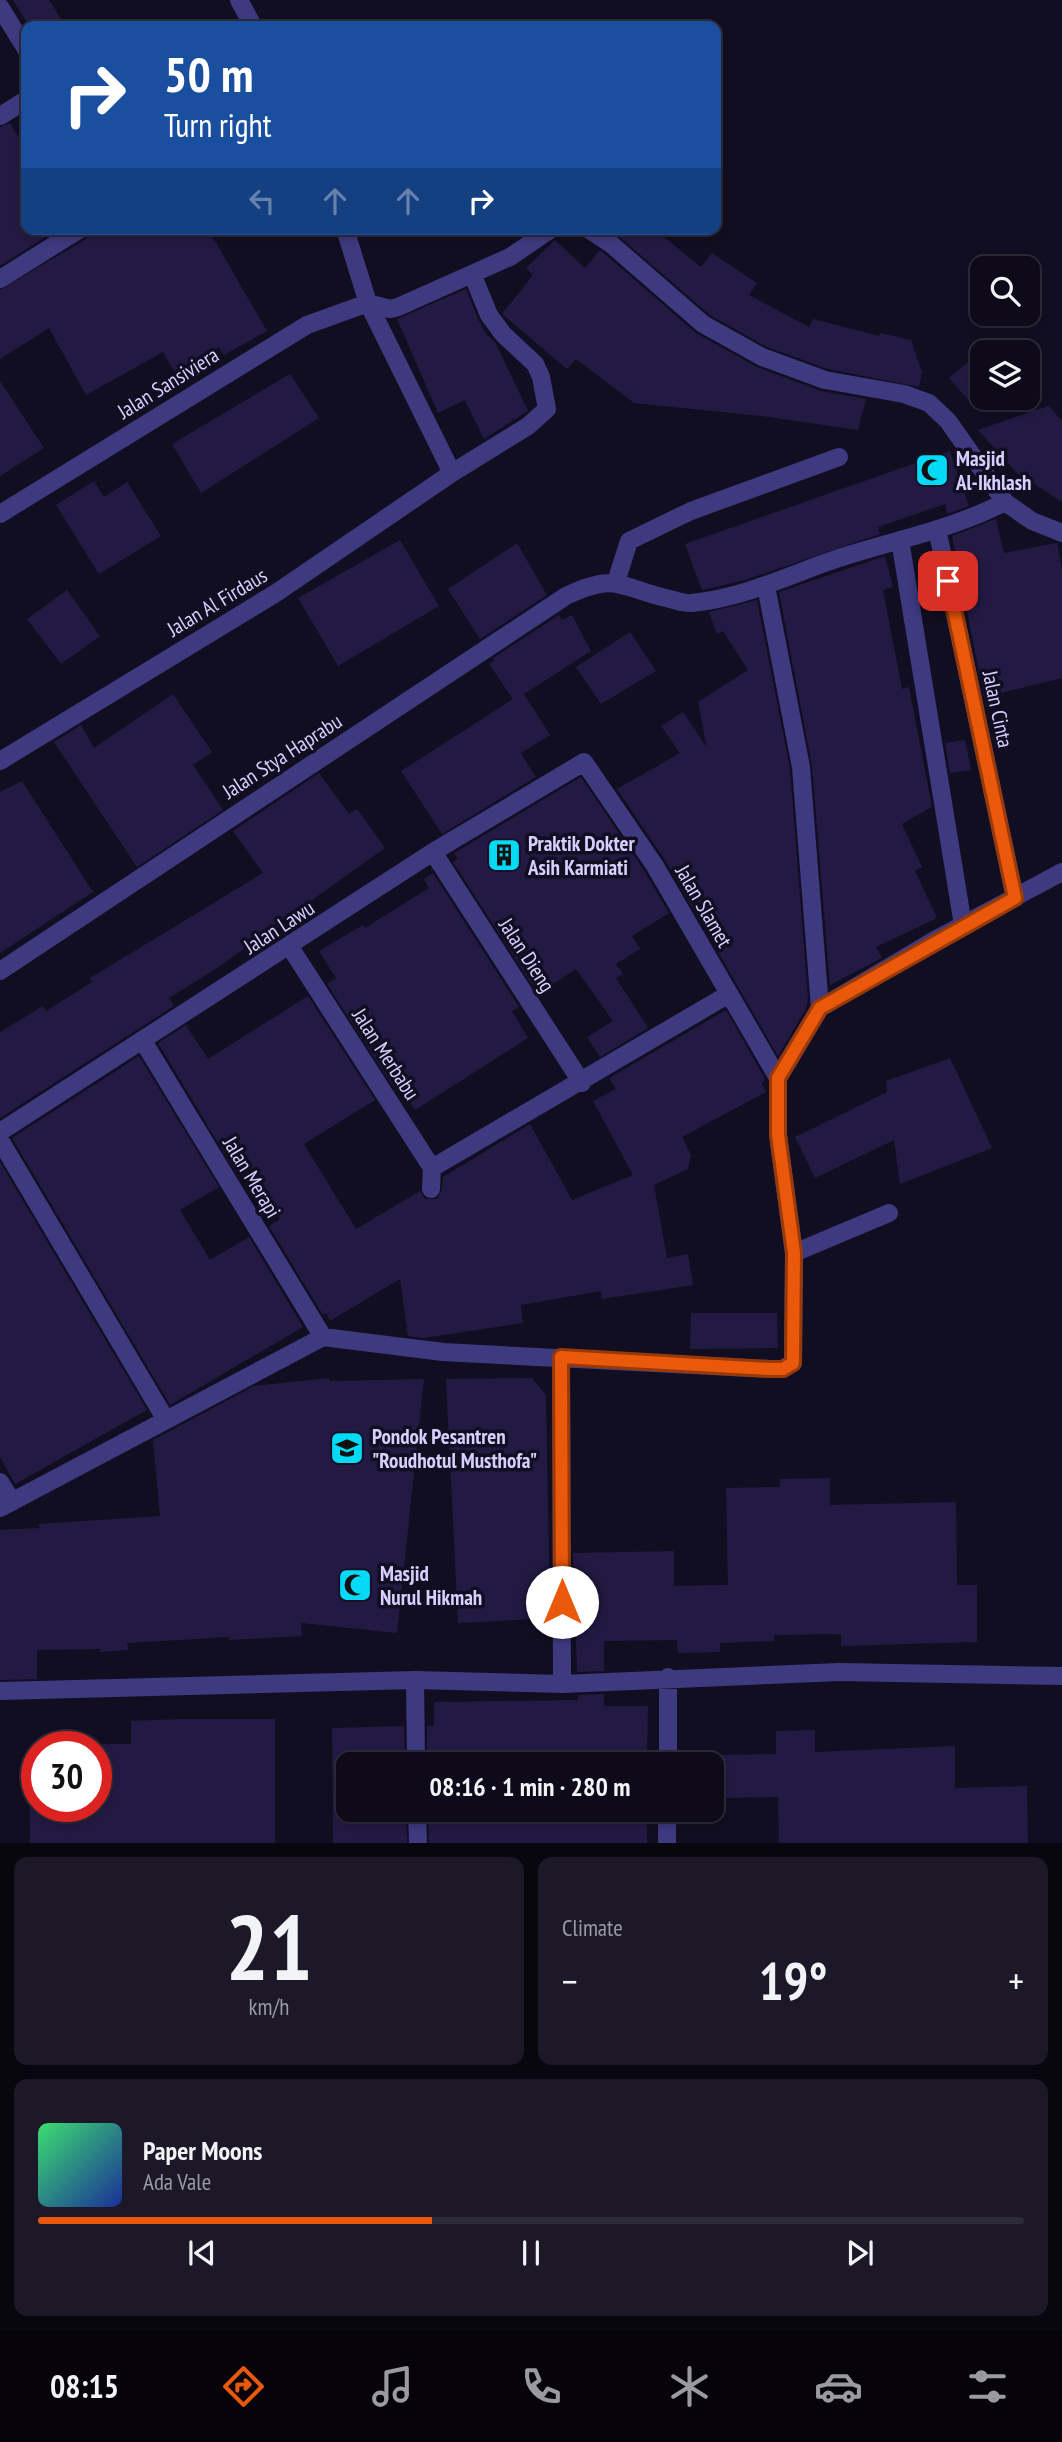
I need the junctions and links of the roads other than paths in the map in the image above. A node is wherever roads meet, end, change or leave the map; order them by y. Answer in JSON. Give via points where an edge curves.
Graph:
{"nodes":[{"id":1,"x":239,"y":0,"type":"edge"},
{"id":2,"x":0,"y":7,"type":"edge"},
{"id":3,"x":250,"y":21,"type":"edge"},
{"id":4,"x":21,"y":41,"type":"edge"},
{"id":5,"x":21,"y":103,"type":"edge"},
{"id":6,"x":0,"y":116,"type":"edge"},
{"id":7,"x":70,"y":235,"type":"edge"},
{"id":8,"x":347,"y":235,"type":"edge"},
{"id":9,"x":542,"y":235,"type":"edge"},
{"id":10,"x":597,"y":235,"type":"edge"},
{"id":11,"x":473,"y":276,"type":"junction"},
{"id":12,"x":0,"y":279,"type":"edge"},
{"id":13,"x":368,"y":303,"type":"junction"},
{"id":14,"x":839,"y":457,"type":"dead end"},
{"id":15,"x":452,"y":473,"type":"junction"},
{"id":16,"x":1005,"y":502,"type":"junction"},
{"id":17,"x":0,"y":514,"type":"edge"},
{"id":18,"x":937,"y":529,"type":"junction"},
{"id":19,"x":1062,"y":533,"type":"edge"},
{"id":20,"x":900,"y":540,"type":"junction"},
{"id":21,"x":616,"y":582,"type":"junction"},
{"id":22,"x":766,"y":586,"type":"junction"},
{"id":23,"x":0,"y":761,"type":"edge"},
{"id":24,"x":584,"y":762,"type":"joint"},
{"id":25,"x":433,"y":852,"type":"junction"},
{"id":26,"x":1062,"y":872,"type":"edge"},
{"id":27,"x":1015,"y":898,"type":"junction"},
{"id":28,"x":963,"y":925,"type":"junction"},
{"id":29,"x":290,"y":947,"type":"junction"},
{"id":30,"x":0,"y":971,"type":"edge"},
{"id":31,"x":729,"y":994,"type":"junction"},
{"id":32,"x":820,"y":1008,"type":"junction"},
{"id":33,"x":143,"y":1041,"type":"junction"},
{"id":34,"x":778,"y":1078,"type":"junction"},
{"id":35,"x":582,"y":1083,"type":"junction"},
{"id":36,"x":0,"y":1132,"type":"edge"},
{"id":37,"x":0,"y":1140,"type":"edge"},
{"id":38,"x":432,"y":1168,"type":"junction"},
{"id":39,"x":431,"y":1189,"type":"dead end"},
{"id":40,"x":890,"y":1213,"type":"dead end"},
{"id":41,"x":794,"y":1253,"type":"junction"},
{"id":42,"x":323,"y":1337,"type":"junction"},
{"id":43,"x":561,"y":1357,"type":"junction"},
{"id":44,"x":166,"y":1420,"type":"junction"},
{"id":45,"x":0,"y":1482,"type":"edge"},
{"id":46,"x":6,"y":1505,"type":"edge"},
{"id":47,"x":1062,"y":1676,"type":"edge"},
{"id":48,"x":668,"y":1677,"type":"junction"},
{"id":49,"x":415,"y":1680,"type":"junction"},
{"id":50,"x":562,"y":1684,"type":"junction"},
{"id":51,"x":0,"y":1691,"type":"edge"},
{"id":52,"x":416,"y":1752,"type":"edge"},
{"id":53,"x":668,"y":1752,"type":"edge"},
{"id":54,"x":417,"y":1822,"type":"edge"},
{"id":55,"x":667,"y":1822,"type":"edge"},
{"id":56,"x":418,"y":1843,"type":"edge"},
{"id":57,"x":667,"y":1843,"type":"edge"}],
"edges":[{"from":1,"to":3,"type":"street"},
{"from":2,"to":4,"type":"street"},
{"from":5,"to":6,"type":"street"},
{"from":7,"to":12,"type":"street"},
{"from":8,"to":13,"type":"street"},
{"from":9,"to":11,"type":"street"},
{"from":10,"to":16,"type":"street","via":[[703,324],[762,357],[825,380],[929,403],[948,421]]},
{"from":11,"to":13,"type":"street","via":[[390,309]]},
{"from":11,"to":15,"type":"street","name":"Jalan Al Firdaus","via":[[489,315],[535,364],[547,409]]},
{"from":13,"to":15,"type":"street"},
{"from":13,"to":17,"type":"street","name":"Jalan Sansiviera","via":[[307,326]]},
{"from":14,"to":21,"type":"street","via":[[691,511],[629,541]]},
{"from":15,"to":23,"type":"street","name":"Jalan Al Firdaus","via":[[276,593]]},
{"from":16,"to":18,"type":"street"},
{"from":16,"to":19,"type":"street","via":[[1032,521]]},
{"from":18,"to":20,"type":"street"},
{"from":18,"to":27,"type":"street","name":"Jalan Cinta"},
{"from":20,"to":22,"type":"street"},
{"from":20,"to":28,"type":"street"},
{"from":21,"to":22,"type":"street","via":[[689,603]]},
{"from":21,"to":30,"type":"street","name":"Jalan Stya Haprabu","via":[[592,583],[566,596]]},
{"from":22,"to":32,"type":"street","via":[[801,767]]},
{"from":24,"to":25,"type":"street","name":"Jalan Lawu"},
{"from":24,"to":31,"type":"street","name":"Jalan Slamet","via":[[655,866]]},
{"from":25,"to":29,"type":"street","name":"Jalan Lawu"},
{"from":25,"to":35,"type":"street","name":"Jalan Dieng"},
{"from":26,"to":27,"type":"street"},
{"from":27,"to":28,"type":"street"},
{"from":28,"to":32,"type":"street"},
{"from":29,"to":33,"type":"street","name":"Jalan Lawu"},
{"from":29,"to":38,"type":"street","name":"Jalan Merbabu"},
{"from":31,"to":34,"type":"street","name":"Jalan Slamet"},
{"from":31,"to":35,"type":"street"},
{"from":32,"to":34,"type":"street"},
{"from":33,"to":36,"type":"street","name":"Jalan Lawu"},
{"from":33,"to":42,"type":"street","name":"Jalan Merapi"},
{"from":34,"to":41,"type":"street","via":[[778,1135]]},
{"from":35,"to":38,"type":"street"},
{"from":37,"to":44,"type":"street"},
{"from":38,"to":39,"type":"street"},
{"from":40,"to":41,"type":"street"},
{"from":41,"to":43,"type":"street","via":[[795,1352],[793,1363],[783,1369]]},
{"from":42,"to":43,"type":"street","via":[[443,1352]]},
{"from":42,"to":44,"type":"street"},
{"from":43,"to":50,"type":"street"},
{"from":44,"to":46,"type":"street"},
{"from":45,"to":46,"type":"street"},
{"from":47,"to":48,"type":"street","via":[[839,1672]]},
{"from":48,"to":50,"type":"street"},
{"from":48,"to":53,"type":"street"},
{"from":49,"to":50,"type":"street"},
{"from":49,"to":51,"type":"street"},
{"from":49,"to":52,"type":"street"},
{"from":54,"to":56,"type":"street"},
{"from":55,"to":57,"type":"street"}]}
